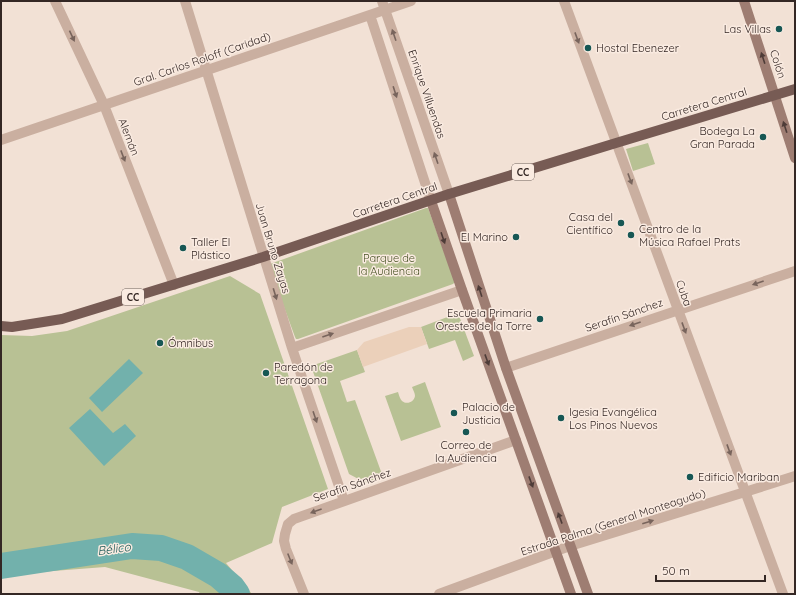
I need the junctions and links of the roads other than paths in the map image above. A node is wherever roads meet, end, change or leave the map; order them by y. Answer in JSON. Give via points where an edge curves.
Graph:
{"nodes":[{"id":1,"x":55,"y":1,"type":"edge"},
{"id":2,"x":185,"y":1,"type":"edge"},
{"id":3,"x":411,"y":1,"type":"edge"},
{"id":4,"x":564,"y":1,"type":"edge"},
{"id":5,"x":744,"y":1,"type":"edge"},
{"id":6,"x":384,"y":5,"type":"edge"},
{"id":7,"x":370,"y":15,"type":"junction"},
{"id":8,"x":206,"y":70,"type":"junction"},
{"id":9,"x":795,"y":89,"type":"edge"},
{"id":10,"x":775,"y":95,"type":"junction"},
{"id":11,"x":104,"y":105,"type":"junction"},
{"id":12,"x":1,"y":140,"type":"edge"},
{"id":13,"x":616,"y":143,"type":"junction"},
{"id":14,"x":795,"y":158,"type":"edge"},
{"id":15,"x":449,"y":194,"type":"junction"},
{"id":16,"x":431,"y":201,"type":"junction"},
{"id":17,"x":263,"y":257,"type":"junction"},
{"id":18,"x":795,"y":271,"type":"edge"},
{"id":19,"x":174,"y":285,"type":"junction"},
{"id":20,"x":462,"y":290,"type":"junction"},
{"id":21,"x":678,"y":310,"type":"junction"},
{"id":22,"x":1,"y":326,"type":"edge"},
{"id":23,"x":292,"y":348,"type":"junction"},
{"id":24,"x":506,"y":368,"type":"junction"},
{"id":25,"x":516,"y":440,"type":"junction"},
{"id":26,"x":795,"y":476,"type":"edge"},
{"id":27,"x":745,"y":492,"type":"junction"},
{"id":28,"x":344,"y":501,"type":"junction"},
{"id":29,"x":570,"y":546,"type":"junction"},
{"id":30,"x":556,"y":551,"type":"junction"},
{"id":31,"x":304,"y":594,"type":"edge"},
{"id":32,"x":439,"y":594,"type":"edge"},
{"id":33,"x":571,"y":594,"type":"edge"},
{"id":34,"x":588,"y":594,"type":"edge"},
{"id":35,"x":783,"y":594,"type":"edge"}],
"edges":[{"from":1,"to":11,"type":"street","name":"Alemán","one_way":true},
{"from":2,"to":8,"type":"street","name":"Juan Bruno Zayas"},
{"from":3,"to":6,"type":"street","name":"Gral. Carlos Roloff (Caridad)"},
{"from":4,"to":13,"type":"street","name":"Cuba","one_way":true},
{"from":10,"to":5,"type":"main road","name":"Colón","one_way":true},
{"from":6,"to":7,"type":"street","name":"Gral. Carlos Roloff (Caridad)"},
{"from":15,"to":6,"type":"street","name":"Enrique Villuendas","one_way":true},
{"from":7,"to":8,"type":"street","name":"Gral. Carlos Roloff (Caridad)"},
{"from":7,"to":16,"type":"street","one_way":true},
{"from":8,"to":11,"type":"street","name":"Gral. Carlos Roloff (Caridad)"},
{"from":8,"to":17,"type":"street","name":"Juan Bruno Zayas"},
{"from":9,"to":10,"type":"main road","name":"Carretera Central","number":"CC"},
{"from":10,"to":13,"type":"main road","name":"Carretera Central","number":"CC"},
{"from":14,"to":10,"type":"main road","name":"Colón","one_way":true},
{"from":11,"to":12,"type":"street","name":"Gral. Carlos Roloff (Caridad)"},
{"from":11,"to":19,"type":"street","name":"Alemán","one_way":true},
{"from":13,"to":15,"type":"main road","name":"Carretera Central","number":"CC"},
{"from":13,"to":21,"type":"street","name":"Cuba","one_way":true},
{"from":15,"to":16,"type":"main road","name":"Carretera Central","number":"CC"},
{"from":24,"to":15,"type":"main road","one_way":true},
{"from":16,"to":17,"type":"main road","name":"Carretera Central","number":"CC"},
{"from":16,"to":20,"type":"main road","one_way":true},
{"from":17,"to":19,"type":"main road","name":"Carretera Central","number":"CC"},
{"from":17,"to":23,"type":"street","name":"Juan Bruno Zayas","one_way":true},
{"from":18,"to":21,"type":"street","name":"Serafín Sánchez","one_way":true},
{"from":19,"to":22,"type":"main road","name":"Carretera Central","number":"CC","via":[[62,319],[12,327]]},
{"from":23,"to":20,"type":"street","one_way":true},
{"from":20,"to":25,"type":"main road","one_way":true},
{"from":21,"to":24,"type":"street","name":"Serafín Sánchez","one_way":true},
{"from":21,"to":27,"type":"street","name":"Cuba","one_way":true},
{"from":23,"to":28,"type":"street","name":"Juan Bruno Zayas","one_way":true},
{"from":29,"to":24,"type":"main road","one_way":true},
{"from":25,"to":28,"type":"street","name":"Serafín Sánchez"},
{"from":25,"to":30,"type":"main road","one_way":true},
{"from":26,"to":27,"type":"street","name":"Estrada Palma (General Monteagudo)"},
{"from":29,"to":27,"type":"street","name":"Estrada Palma (General Monteagudo)","one_way":true},
{"from":27,"to":35,"type":"street","name":"Cuba"},
{"from":28,"to":31,"type":"street","name":"Serafín Sánchez","one_way":true,"via":[[294,519],[288,524],[284,541]]},
{"from":29,"to":30,"type":"street","name":"Estrada Palma (General Monteagudo)"},
{"from":29,"to":34,"type":"main road"},
{"from":30,"to":32,"type":"street","name":"Estrada Palma (General Monteagudo)"},
{"from":30,"to":33,"type":"main road"}]}
